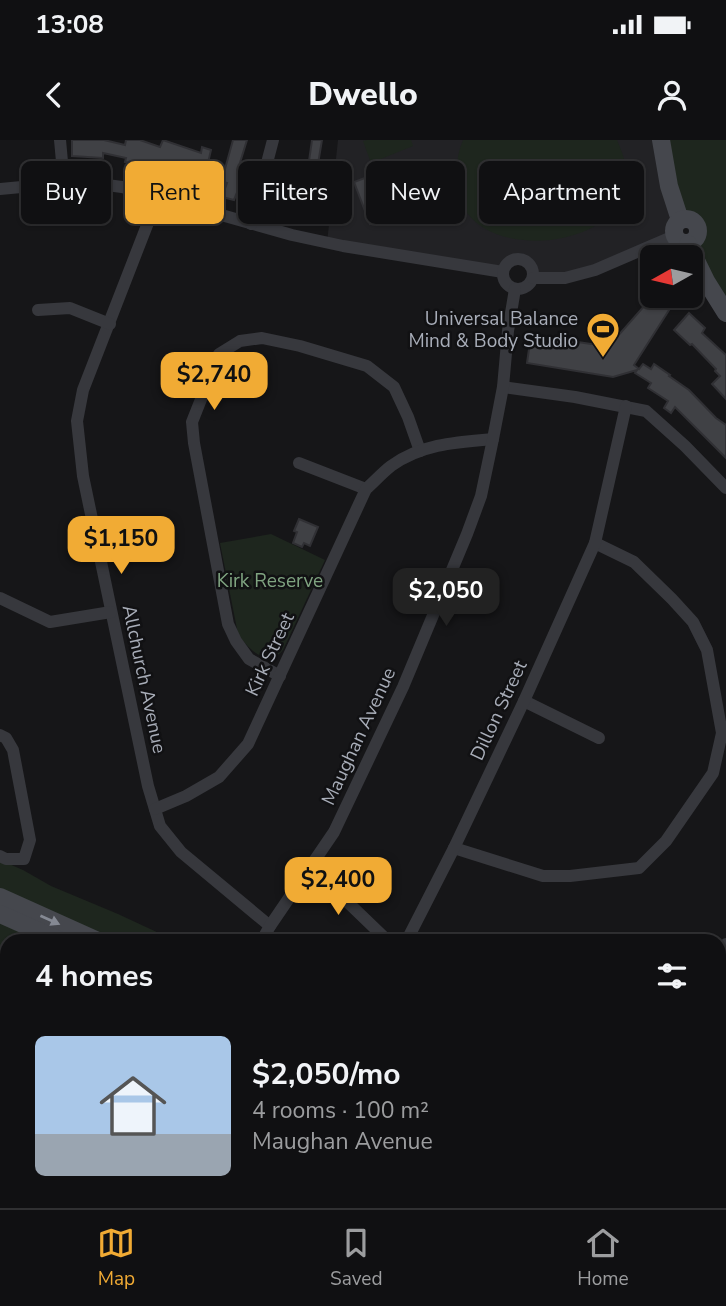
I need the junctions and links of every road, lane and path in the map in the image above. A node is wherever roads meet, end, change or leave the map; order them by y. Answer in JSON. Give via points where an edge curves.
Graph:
{"nodes":[{"id":1,"x":60,"y":140,"type":"edge"},
{"id":2,"x":273,"y":140,"type":"edge"},
{"id":3,"x":661,"y":140,"type":"edge"},
{"id":4,"x":62,"y":161,"type":"edge"},
{"id":5,"x":268,"y":161,"type":"edge"},
{"id":6,"x":21,"y":187,"type":"edge"},
{"id":7,"x":0,"y":189,"type":"edge"},
{"id":8,"x":148,"y":224,"type":"edge"},
{"id":9,"x":251,"y":224,"type":"edge"},
{"id":10,"x":681,"y":233,"type":"junction"},
{"id":11,"x":503,"y":272,"type":"junction"},
{"id":12,"x":533,"y":278,"type":"junction"},
{"id":13,"x":515,"y":289,"type":"junction"},
{"id":14,"x":38,"y":310,"type":"dead end"},
{"id":15,"x":726,"y":313,"type":"edge"},
{"id":16,"x":110,"y":324,"type":"junction"},
{"id":17,"x":503,"y":387,"type":"junction"},
{"id":18,"x":626,"y":406,"type":"junction"},
{"id":19,"x":493,"y":439,"type":"junction"},
{"id":20,"x":419,"y":451,"type":"junction"},
{"id":21,"x":299,"y":463,"type":"dead end"},
{"id":22,"x":726,"y":488,"type":"edge"},
{"id":23,"x":366,"y":489,"type":"junction"},
{"id":24,"x":595,"y":543,"type":"junction"},
{"id":25,"x":0,"y":598,"type":"edge"},
{"id":26,"x":111,"y":612,"type":"junction"},
{"id":27,"x":280,"y":676,"type":"junction"},
{"id":28,"x":524,"y":701,"type":"junction"},
{"id":29,"x":0,"y":735,"type":"edge"},
{"id":30,"x":599,"y":738,"type":"dead end"},
{"id":31,"x":155,"y":809,"type":"junction"},
{"id":32,"x":454,"y":848,"type":"junction"},
{"id":33,"x":0,"y":856,"type":"edge"},
{"id":34,"x":311,"y":867,"type":"junction"},
{"id":35,"x":0,"y":897,"type":"edge"},
{"id":36,"x":0,"y":914,"type":"edge"},
{"id":37,"x":270,"y":926,"type":"junction"},
{"id":38,"x":45,"y":934,"type":"edge"},
{"id":39,"x":82,"y":934,"type":"edge"},
{"id":40,"x":266,"y":934,"type":"edge"},
{"id":41,"x":381,"y":934,"type":"edge"},
{"id":42,"x":410,"y":934,"type":"edge"}],
"edges":[{"from":1,"to":4,"type":"street"},
{"from":2,"to":5,"type":"street"},
{"from":3,"to":10,"type":"main road"},
{"from":6,"to":7,"type":"street"},
{"from":8,"to":16,"type":"street","name":"Allchurch Avenue"},
{"from":9,"to":11,"type":"street","via":[[334,244]]},
{"from":10,"to":12,"type":"street","via":[[595,270],[565,278]]},
{"from":10,"to":15,"type":"main road"},
{"from":11,"to":12,"type":"street","via":[[511,261],[521,259],[533,268]]},
{"from":11,"to":13,"type":"street","via":[[507,285]]},
{"from":12,"to":13,"type":"street","via":[[524,288]]},
{"from":13,"to":17,"type":"street","name":"Maughan Avenue"},
{"from":14,"to":16,"type":"street","via":[[70,308]]},
{"from":16,"to":26,"type":"street","name":"Allchurch Avenue","via":[[83,390],[77,421],[83,477]]},
{"from":17,"to":18,"type":"street"},
{"from":17,"to":19,"type":"street","name":"Maughan Avenue"},
{"from":18,"to":22,"type":"street","via":[[646,411]]},
{"from":18,"to":24,"type":"street","name":"Dillon Street"},
{"from":19,"to":20,"type":"street","name":"Kirk Street"},
{"from":19,"to":34,"type":"street","name":"Maughan Avenue","via":[[481,496],[403,687],[334,832]]},
{"from":20,"to":23,"type":"street","name":"Kirk Street","via":[[391,466]]},
{"from":20,"to":27,"type":"street","via":[[394,387],[367,366],[262,338],[240,341],[219,354],[192,422],[228,624],[249,659]]},
{"from":21,"to":23,"type":"street"},
{"from":23,"to":27,"type":"street","name":"Kirk Street"},
{"from":24,"to":28,"type":"street","name":"Dillon Street"},
{"from":24,"to":32,"type":"street","via":[[634,562],[693,622],[706,650],[722,733],[713,773],[666,841],[639,867],[543,876]]},
{"from":25,"to":26,"type":"street","via":[[50,622]]},
{"from":26,"to":31,"type":"street","name":"Allchurch Avenue"},
{"from":27,"to":31,"type":"street","name":"Kirk Street","via":[[248,744],[219,777]]},
{"from":28,"to":30,"type":"street"},
{"from":28,"to":32,"type":"street","name":"Dillon Street"},
{"from":29,"to":33,"type":"street","via":[[13,750],[30,839],[24,859]]},
{"from":31,"to":37,"type":"street","name":"Allchurch Avenue","via":[[160,825],[181,852]]},
{"from":32,"to":42,"type":"street","name":"Dillon Street"},
{"from":34,"to":37,"type":"street","name":"Maughan Avenue"},
{"from":34,"to":41,"type":"street"},
{"from":35,"to":39,"type":"main road","one_way":true},
{"from":36,"to":38,"type":"main road"},
{"from":37,"to":40,"type":"street","name":"Maughan Avenue"}]}
